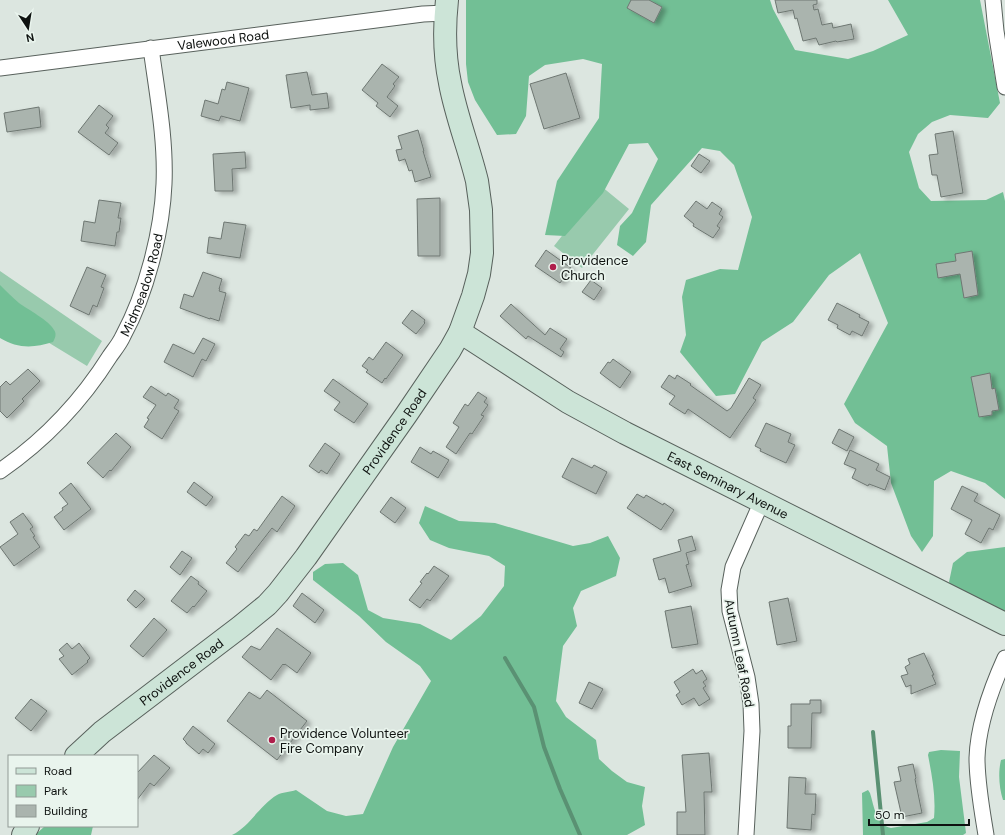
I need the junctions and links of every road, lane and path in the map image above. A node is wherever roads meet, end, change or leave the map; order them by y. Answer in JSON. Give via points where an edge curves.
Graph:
{"nodes":[{"id":1,"x":993,"y":0,"type":"edge"},
{"id":2,"x":446,"y":6,"type":"edge"},
{"id":3,"x":151,"y":48,"type":"junction"},
{"id":4,"x":0,"y":68,"type":"edge"},
{"id":5,"x":1005,"y":87,"type":"edge"},
{"id":6,"x":460,"y":332,"type":"junction"},
{"id":7,"x":0,"y":471,"type":"edge"},
{"id":8,"x":762,"y":501,"type":"junction"},
{"id":9,"x":1005,"y":624,"type":"edge"},
{"id":10,"x":1005,"y":658,"type":"edge"},
{"id":11,"x":77,"y":755,"type":"edge"},
{"id":12,"x":746,"y":835,"type":"edge"},
{"id":13,"x":986,"y":835,"type":"edge"}],
"edges":[{"from":1,"to":5,"type":"street"},
{"from":2,"to":3,"type":"street","name":"Valewood Road","via":[[423,14]]},
{"from":2,"to":6,"type":"street","name":"Providence Road","via":[[447,67],[454,102],[477,181],[482,233],[479,274]]},
{"from":3,"to":4,"type":"street","name":"Valewood Road"},
{"from":3,"to":7,"type":"street","name":"Midmeadow Road","via":[[163,145],[164,185],[152,257],[139,298],[124,336],[73,407],[21,457]]},
{"from":6,"to":8,"type":"street","name":"East Seminary Avenue","via":[[568,402]]},
{"from":6,"to":11,"type":"street","name":"Providence Road","via":[[417,399],[278,593],[255,616],[102,732]]},
{"from":8,"to":9,"type":"street","name":"East Seminary Avenue"},
{"from":8,"to":12,"type":"street","name":"Autumn Leaf Road","via":[[733,566],[729,590],[730,611],[747,677],[751,704],[752,731]]},
{"from":10,"to":13,"type":"street","via":[[982,723],[977,758]]}]}
